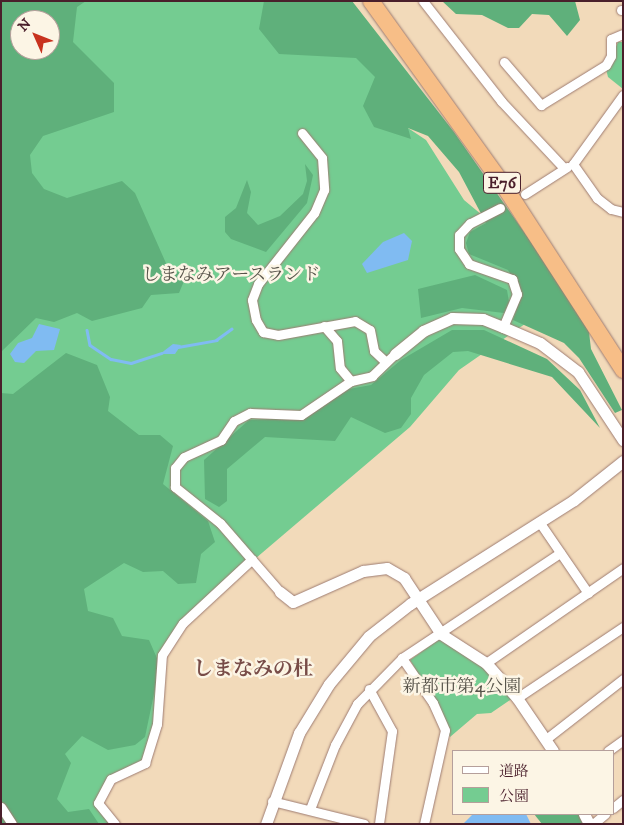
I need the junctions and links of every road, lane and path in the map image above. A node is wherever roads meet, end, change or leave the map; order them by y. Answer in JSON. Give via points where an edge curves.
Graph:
{"nodes":[{"id":1,"x":371,"y":1,"type":"edge"},
{"id":2,"x":423,"y":1,"type":"edge"},
{"id":3,"x":623,"y":34,"type":"edge"},
{"id":4,"x":504,"y":62,"type":"dead end"},
{"id":5,"x":623,"y":95,"type":"edge"},
{"id":6,"x":302,"y":133,"type":"dead end"},
{"id":7,"x":573,"y":164,"type":"junction"},
{"id":8,"x":564,"y":168,"type":"junction"},
{"id":9,"x":525,"y":194,"type":"dead end"},
{"id":10,"x":500,"y":208,"type":"dead end"},
{"id":11,"x":623,"y":212,"type":"edge"},
{"id":12,"x":324,"y":326,"type":"junction"},
{"id":13,"x":503,"y":327,"type":"junction"},
{"id":14,"x":391,"y":358,"type":"junction"},
{"id":15,"x":623,"y":370,"type":"edge"},
{"id":16,"x":351,"y":381,"type":"junction"},
{"id":17,"x":623,"y":440,"type":"edge"},
{"id":18,"x":623,"y":461,"type":"edge"},
{"id":19,"x":540,"y":523,"type":"junction"},
{"id":20,"x":560,"y":553,"type":"junction"},
{"id":21,"x":252,"y":559,"type":"junction"},
{"id":22,"x":623,"y":568,"type":"edge"},
{"id":23,"x":280,"y":592,"type":"joint"},
{"id":24,"x":588,"y":593,"type":"junction"},
{"id":25,"x":419,"y":598,"type":"junction"},
{"id":26,"x":623,"y":627,"type":"edge"},
{"id":27,"x":441,"y":634,"type":"junction"},
{"id":28,"x":402,"y":658,"type":"junction"},
{"id":29,"x":486,"y":663,"type":"junction"},
{"id":30,"x":623,"y":679,"type":"edge"},
{"id":31,"x":369,"y":689,"type":"junction"},
{"id":32,"x":517,"y":698,"type":"junction"},
{"id":33,"x":546,"y":739,"type":"junction"},
{"id":34,"x":623,"y":740,"type":"edge"},
{"id":35,"x":552,"y":750,"type":"edge"},
{"id":36,"x":609,"y":750,"type":"edge"},
{"id":37,"x":272,"y":801,"type":"junction"},
{"id":38,"x":1,"y":807,"type":"edge"},
{"id":39,"x":310,"y":809,"type":"junction"},
{"id":40,"x":605,"y":815,"type":"edge"},
{"id":41,"x":12,"y":824,"type":"edge"},
{"id":42,"x":115,"y":824,"type":"edge"},
{"id":43,"x":266,"y":824,"type":"edge"},
{"id":44,"x":364,"y":824,"type":"edge"},
{"id":45,"x":379,"y":824,"type":"edge"},
{"id":46,"x":424,"y":824,"type":"edge"},
{"id":47,"x":593,"y":824,"type":"edge"}],
"edges":[{"from":1,"to":15,"type":"highway","number":"E76","via":[[508,192]]},
{"from":2,"to":8,"type":"street","via":[[501,101]]},
{"from":3,"to":4,"type":"street","via":[[611,39],[612,56],[606,65],[541,105]]},
{"from":5,"to":7,"type":"street"},
{"from":6,"to":12,"type":"street","via":[[322,158],[324,190],[314,213],[258,284],[253,310],[260,329],[269,334]]},
{"from":7,"to":8,"type":"street"},
{"from":7,"to":11,"type":"street","via":[[597,198],[611,209]]},
{"from":8,"to":9,"type":"street"},
{"from":10,"to":13,"type":"street","via":[[470,223],[459,235],[459,249],[469,264],[512,279],[517,294]]},
{"from":12,"to":14,"type":"street","via":[[355,321],[370,330],[374,351]]},
{"from":12,"to":16,"type":"street","via":[[337,341],[340,368]]},
{"from":13,"to":14,"type":"street","via":[[483,319],[452,318],[422,331]]},
{"from":13,"to":17,"type":"street","via":[[540,343],[578,372]]},
{"from":14,"to":16,"type":"street","via":[[372,376]]},
{"from":16,"to":21,"type":"street","via":[[300,415],[250,413],[234,421],[221,440],[184,457],[175,468],[175,488],[220,523]]},
{"from":18,"to":19,"type":"street"},
{"from":19,"to":20,"type":"street"},
{"from":19,"to":25,"type":"street"},
{"from":20,"to":24,"type":"street"},
{"from":20,"to":27,"type":"street"},
{"from":21,"to":23,"type":"street"},
{"from":21,"to":42,"type":"street","via":[[183,622],[162,656],[157,724],[145,763],[111,779],[98,803]]},
{"from":22,"to":24,"type":"street"},
{"from":23,"to":25,"type":"street","via":[[292,602],[363,571],[387,568],[404,578]]},
{"from":24,"to":29,"type":"street"},
{"from":25,"to":27,"type":"street"},
{"from":25,"to":37,"type":"street","via":[[370,636],[329,684],[293,744]]},
{"from":26,"to":32,"type":"street"},
{"from":27,"to":28,"type":"street"},
{"from":27,"to":29,"type":"street"},
{"from":28,"to":31,"type":"street"},
{"from":28,"to":46,"type":"street","via":[[433,703],[444,730]]},
{"from":29,"to":32,"type":"street"},
{"from":30,"to":33,"type":"street"},
{"from":31,"to":39,"type":"street","via":[[338,739]]},
{"from":31,"to":45,"type":"street","via":[[392,731]]},
{"from":32,"to":33,"type":"street"},
{"from":33,"to":35,"type":"street"},
{"from":34,"to":36,"type":"street"},
{"from":37,"to":39,"type":"street"},
{"from":37,"to":43,"type":"street"},
{"from":38,"to":41,"type":"street"},
{"from":39,"to":44,"type":"street"},
{"from":40,"to":47,"type":"street"}]}
